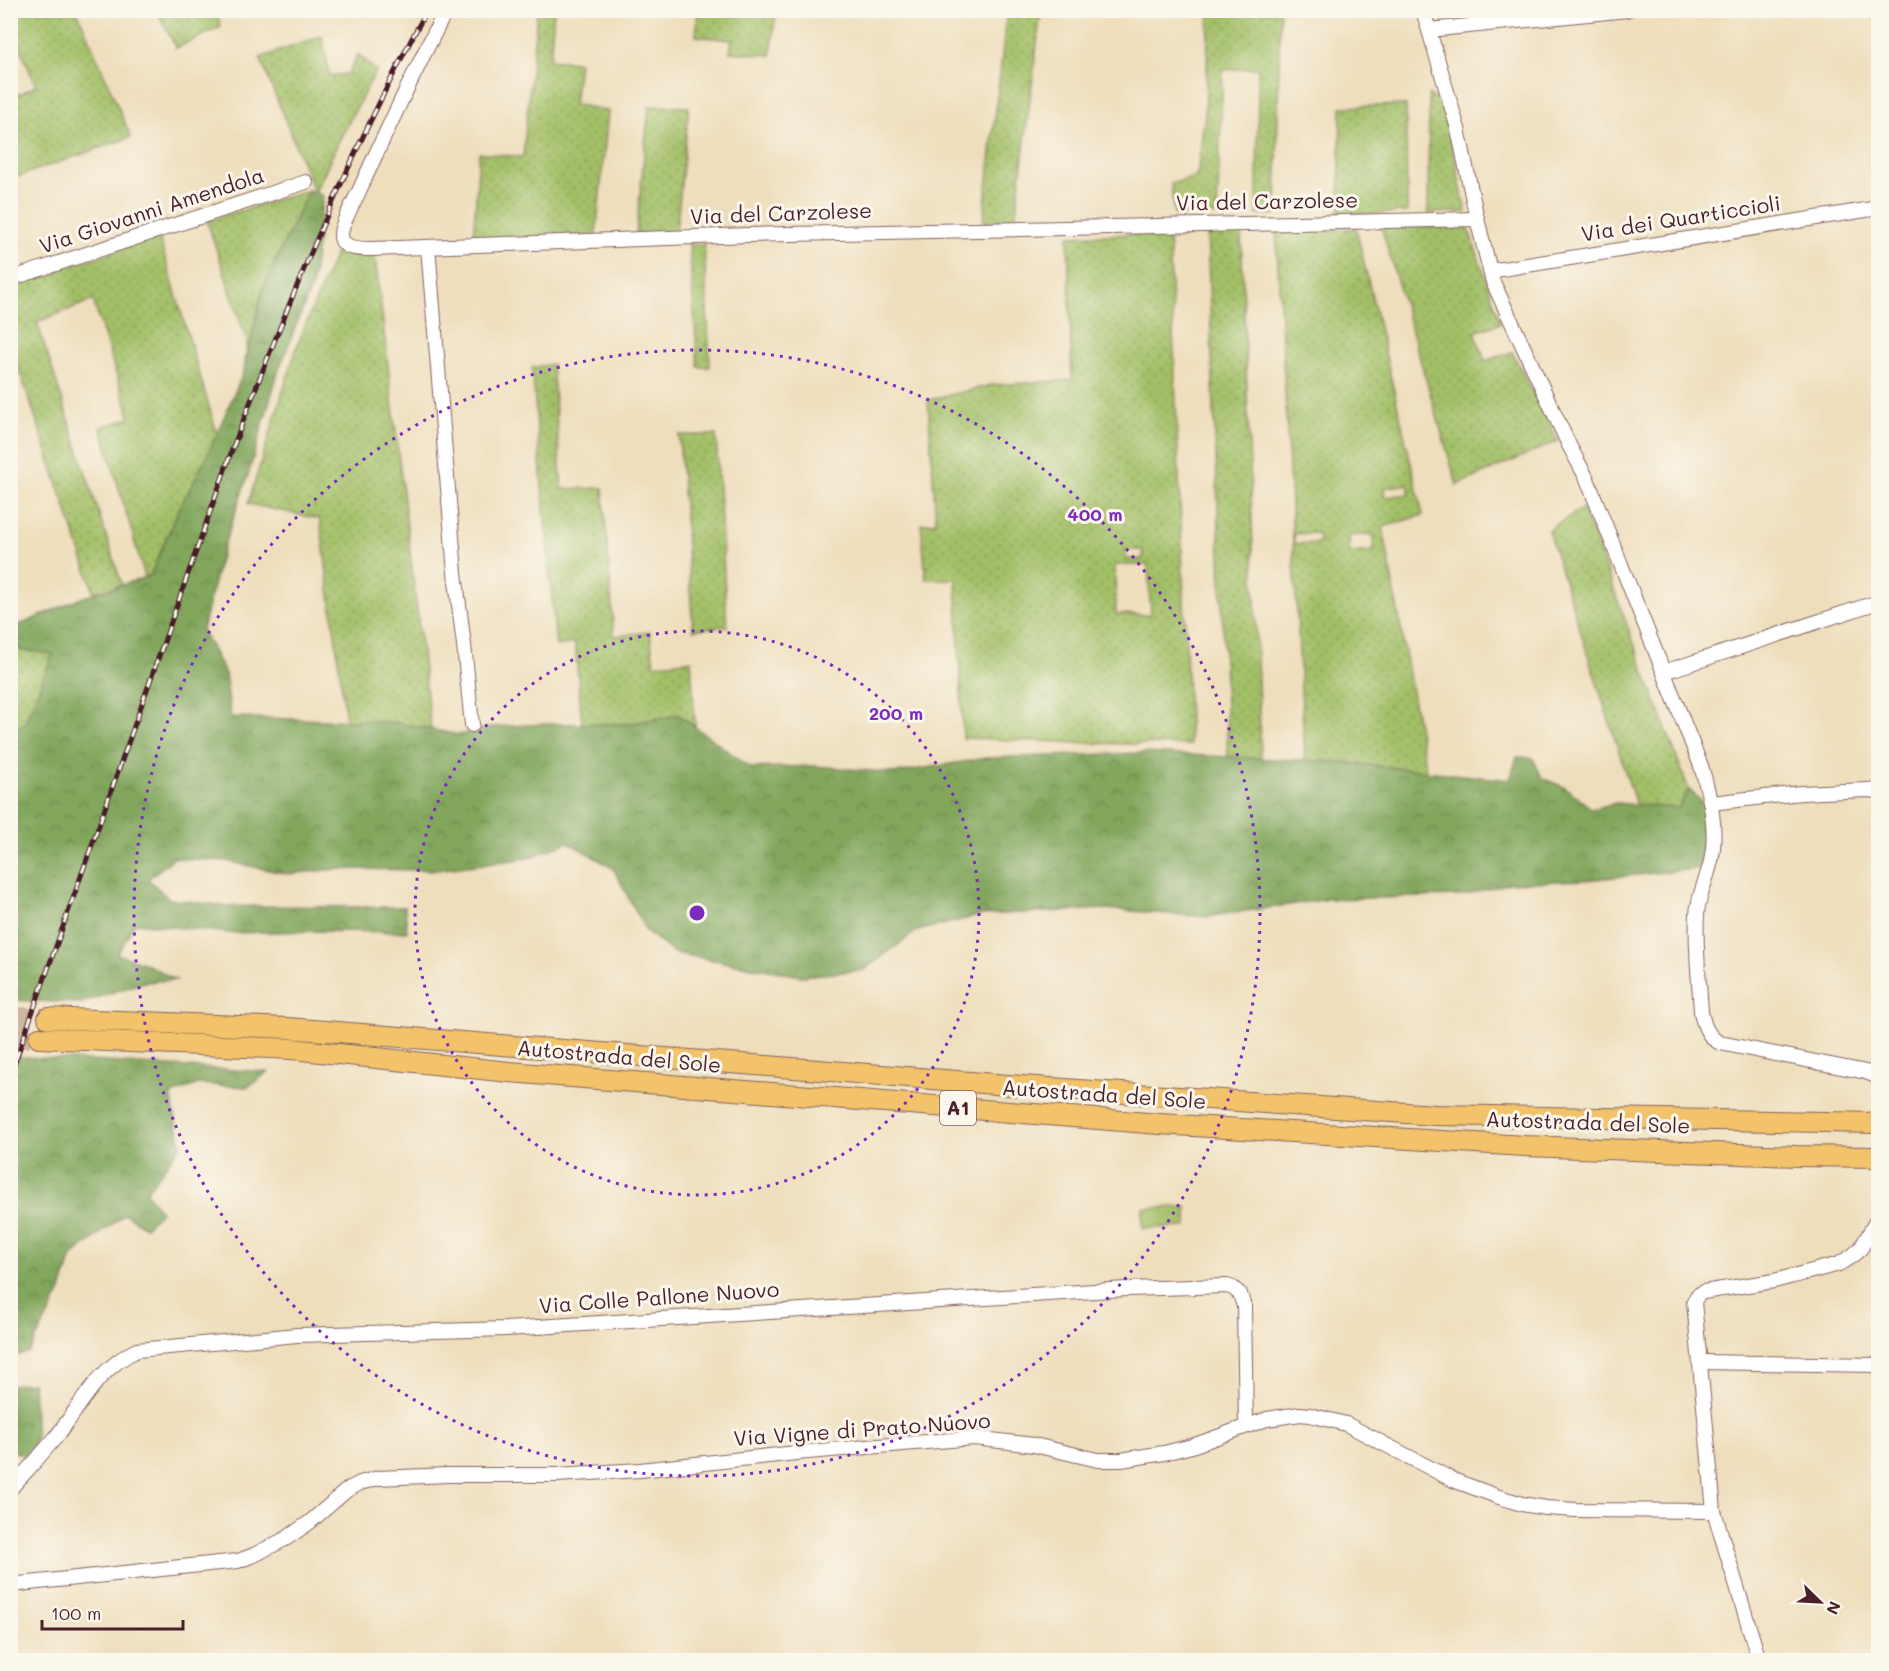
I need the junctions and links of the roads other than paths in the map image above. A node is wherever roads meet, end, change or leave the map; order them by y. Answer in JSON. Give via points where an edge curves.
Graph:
{"nodes":[{"id":1,"x":446,"y":10,"type":"edge"},
{"id":2,"x":1424,"y":10,"type":"edge"},
{"id":3,"x":1627,"y":10,"type":"edge"},
{"id":4,"x":1429,"y":30,"type":"junction"},
{"id":5,"x":306,"y":182,"type":"dead end"},
{"id":6,"x":1878,"y":208,"type":"edge"},
{"id":7,"x":1477,"y":219,"type":"junction"},
{"id":8,"x":428,"y":247,"type":"junction"},
{"id":9,"x":1490,"y":272,"type":"junction"},
{"id":10,"x":10,"y":279,"type":"edge"},
{"id":11,"x":1878,"y":602,"type":"edge"},
{"id":12,"x":1664,"y":672,"type":"junction"},
{"id":13,"x":472,"y":725,"type":"dead end"},
{"id":14,"x":1878,"y":791,"type":"edge"},
{"id":15,"x":1711,"y":803,"type":"junction"},
{"id":16,"x":48,"y":1018,"type":"tunnel mouth"},
{"id":17,"x":39,"y":1038,"type":"tunnel mouth"},
{"id":18,"x":1878,"y":1077,"type":"edge"},
{"id":19,"x":1878,"y":1124,"type":"edge"},
{"id":20,"x":1878,"y":1157,"type":"edge"},
{"id":21,"x":1878,"y":1218,"type":"edge"},
{"id":22,"x":1701,"y":1362,"type":"junction"},
{"id":23,"x":1878,"y":1365,"type":"edge"},
{"id":24,"x":1246,"y":1426,"type":"junction"},
{"id":25,"x":10,"y":1489,"type":"edge"},
{"id":26,"x":1714,"y":1511,"type":"junction"},
{"id":27,"x":10,"y":1585,"type":"edge"},
{"id":28,"x":1760,"y":1660,"type":"edge"}],
"edges":[{"from":1,"to":8,"type":"street","name":"Via del Carzolese","via":[[341,233],[344,243],[357,249]]},
{"from":2,"to":4,"type":"street"},
{"from":3,"to":4,"type":"street"},
{"from":4,"to":7,"type":"street","via":[[1458,129]]},
{"from":5,"to":10,"type":"street","name":"Via Giovanni Amendola"},
{"from":6,"to":9,"type":"street","name":"Via dei Quarticcioli"},
{"from":7,"to":8,"type":"street","name":"Via del Carzolese","via":[[748,235]]},
{"from":7,"to":9,"type":"street"},
{"from":8,"to":13,"type":"street"},
{"from":9,"to":12,"type":"street","via":[[1587,479]]},
{"from":11,"to":12,"type":"street"},
{"from":12,"to":15,"type":"street","via":[[1701,766]]},
{"from":14,"to":15,"type":"street","via":[[1801,793]]},
{"from":15,"to":18,"type":"street","via":[[1713,852],[1697,914],[1702,1022],[1708,1033],[1720,1043]]},
{"from":16,"to":19,"type":"highway","name":"Autostrada del Sole","number":"A1","via":[[287,1028],[1435,1115]]},
{"from":17,"to":20,"type":"highway","name":"Autostrada del Sole","number":"A1","via":[[292,1049],[521,1073],[1160,1124],[1525,1146]]},
{"from":21,"to":22,"type":"street","via":[[1858,1251],[1839,1264],[1697,1296],[1694,1306]]},
{"from":22,"to":23,"type":"street"},
{"from":22,"to":26,"type":"street"},
{"from":24,"to":25,"type":"street","name":"Via Colle Pallone Nuovo","via":[[1244,1306],[1238,1292],[1227,1286],[1126,1290],[506,1329],[297,1335],[137,1350],[103,1373]]},
{"from":24,"to":26,"type":"street","name":"Via Vigne di Prato Nuovo","via":[[1300,1414],[1346,1424],[1453,1479],[1522,1504],[1576,1510]]},
{"from":24,"to":27,"type":"street","name":"Via Vigne di Prato Nuovo","via":[[1192,1446],[1121,1460],[1098,1460],[1023,1443],[975,1438],[640,1470],[378,1478],[347,1490],[287,1538],[238,1561]]},
{"from":26,"to":28,"type":"street"}]}
